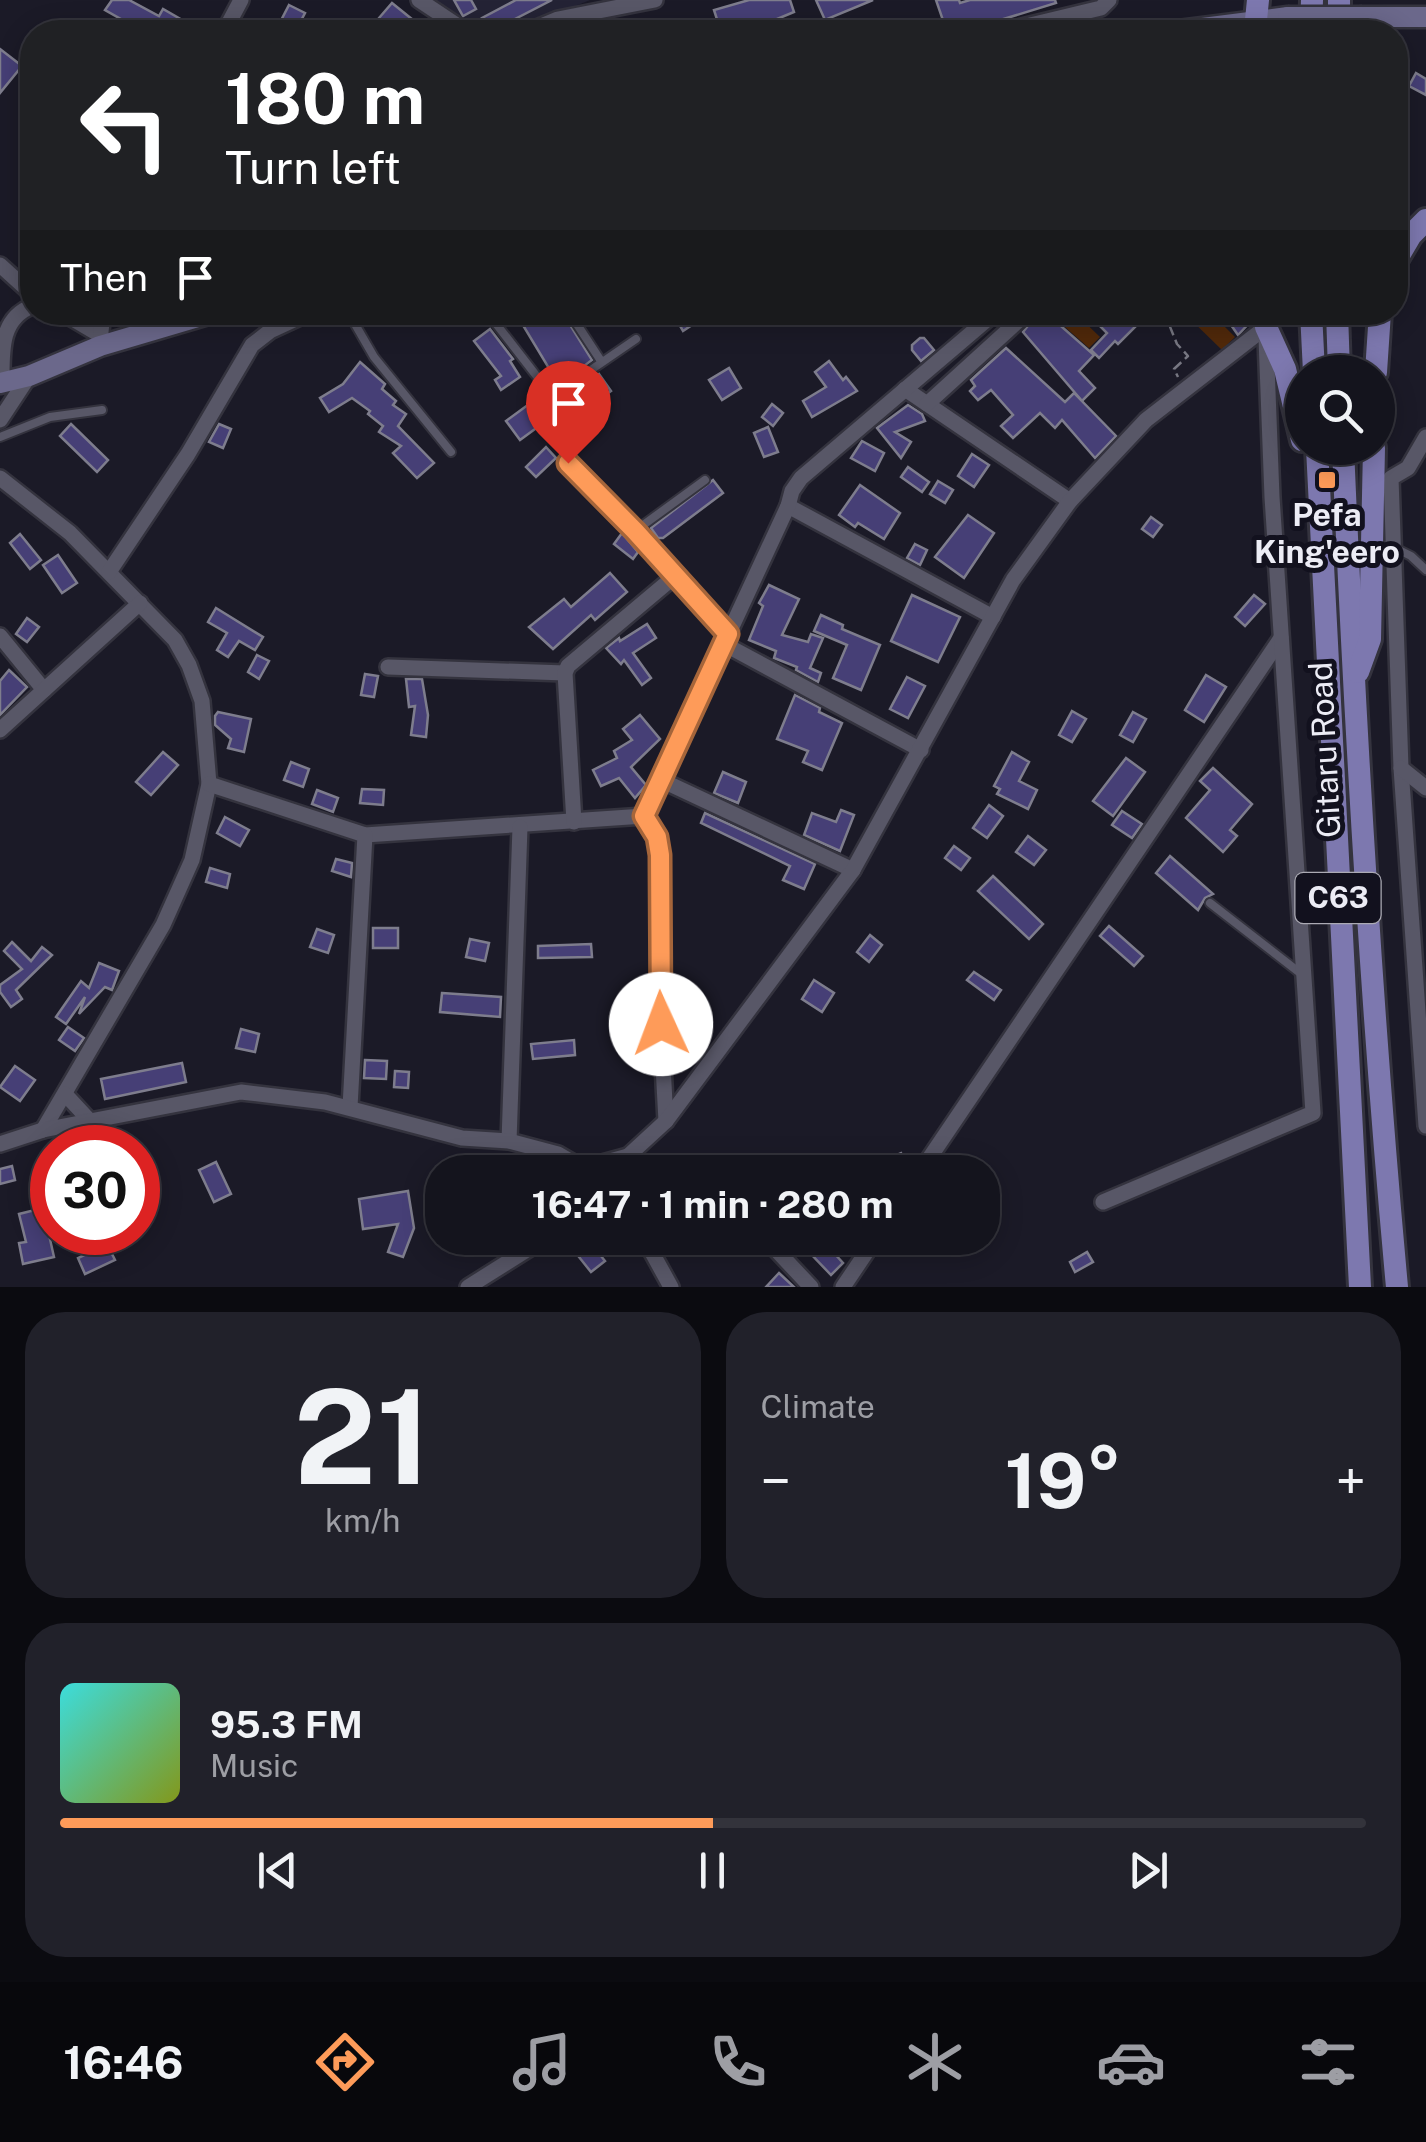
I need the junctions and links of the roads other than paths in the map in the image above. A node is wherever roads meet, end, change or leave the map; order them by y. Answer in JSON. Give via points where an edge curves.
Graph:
{"nodes":[{"id":1,"x":419,"y":0,"type":"edge"},
{"id":2,"x":655,"y":0,"type":"edge"},
{"id":3,"x":1109,"y":0,"type":"edge"},
{"id":4,"x":1426,"y":17,"type":"edge"},
{"id":5,"x":1257,"y":18,"type":"edge"},
{"id":6,"x":449,"y":20,"type":"edge"},
{"id":7,"x":554,"y":20,"type":"edge"},
{"id":8,"x":1051,"y":20,"type":"edge"},
{"id":9,"x":1357,"y":20,"type":"edge"},
{"id":10,"x":1426,"y":220,"type":"edge"},
{"id":11,"x":1408,"y":241,"type":"edge"},
{"id":12,"x":0,"y":265,"type":"edge"},
{"id":13,"x":20,"y":283,"type":"edge"},
{"id":14,"x":20,"y":313,"type":"edge"},
{"id":15,"x":79,"y":325,"type":"edge"},
{"id":16,"x":102,"y":325,"type":"edge"},
{"id":17,"x":162,"y":325,"type":"edge"},
{"id":18,"x":283,"y":325,"type":"edge"},
{"id":19,"x":356,"y":325,"type":"edge"},
{"id":20,"x":496,"y":325,"type":"edge"},
{"id":21,"x":578,"y":325,"type":"edge"},
{"id":22,"x":981,"y":325,"type":"edge"},
{"id":23,"x":1014,"y":325,"type":"edge"},
{"id":24,"x":1260,"y":325,"type":"edge"},
{"id":25,"x":1266,"y":325,"type":"edge"},
{"id":26,"x":1268,"y":325,"type":"edge"},
{"id":27,"x":1312,"y":325,"type":"edge"},
{"id":28,"x":1337,"y":325,"type":"edge"},
{"id":29,"x":1379,"y":325,"type":"edge"},
{"id":30,"x":636,"y":338,"type":"dead end"},
{"id":31,"x":100,"y":340,"type":"junction"},
{"id":32,"x":1313,"y":355,"type":"edge"},
{"id":33,"x":1338,"y":355,"type":"edge"},
{"id":34,"x":1377,"y":355,"type":"edge"},
{"id":35,"x":602,"y":361,"type":"junction"},
{"id":36,"x":1285,"y":369,"type":"edge"},
{"id":37,"x":29,"y":376,"type":"junction"},
{"id":38,"x":1,"y":383,"type":"edge"},
{"id":39,"x":542,"y":383,"type":"dead end"},
{"id":40,"x":566,"y":387,"type":"dead end"},
{"id":41,"x":905,"y":389,"type":"junction"},
{"id":42,"x":927,"y":404,"type":"junction"},
{"id":43,"x":102,"y":410,"type":"dead end"},
{"id":44,"x":0,"y":420,"type":"edge"},
{"id":45,"x":0,"y":436,"type":"edge"},
{"id":46,"x":1426,"y":437,"type":"edge"},
{"id":47,"x":452,"y":452,"type":"dead end"},
{"id":48,"x":568,"y":463,"type":"dead end"},
{"id":49,"x":1308,"y":465,"type":"edge"},
{"id":50,"x":1317,"y":465,"type":"edge"},
{"id":51,"x":1344,"y":465,"type":"edge"},
{"id":52,"x":1374,"y":465,"type":"edge"},
{"id":53,"x":0,"y":478,"type":"edge"},
{"id":54,"x":705,"y":480,"type":"dead end"},
{"id":55,"x":1070,"y":501,"type":"junction"},
{"id":56,"x":788,"y":506,"type":"junction"},
{"id":57,"x":1319,"y":508,"type":"junction"},
{"id":58,"x":635,"y":531,"type":"junction"},
{"id":59,"x":1395,"y":548,"type":"junction"},
{"id":60,"x":1426,"y":570,"type":"edge"},
{"id":61,"x":109,"y":572,"type":"junction"},
{"id":62,"x":675,"y":576,"type":"junction"},
{"id":63,"x":140,"y":603,"type":"junction"},
{"id":64,"x":993,"y":618,"type":"junction"},
{"id":65,"x":0,"y":636,"type":"edge"},
{"id":66,"x":1282,"y":638,"type":"junction"},
{"id":67,"x":726,"y":639,"type":"junction"},
{"id":68,"x":388,"y":667,"type":"dead end"},
{"id":69,"x":565,"y":673,"type":"junction"},
{"id":70,"x":1354,"y":685,"type":"junction"},
{"id":71,"x":44,"y":690,"type":"junction"},
{"id":72,"x":0,"y":730,"type":"edge"},
{"id":73,"x":921,"y":750,"type":"junction"},
{"id":74,"x":1400,"y":768,"type":"junction"},
{"id":75,"x":661,"y":780,"type":"junction"},
{"id":76,"x":209,"y":784,"type":"junction"},
{"id":77,"x":1426,"y":788,"type":"edge"},
{"id":78,"x":644,"y":816,"type":"junction"},
{"id":79,"x":574,"y":822,"type":"junction"},
{"id":80,"x":520,"y":827,"type":"junction"},
{"id":81,"x":366,"y":835,"type":"junction"},
{"id":82,"x":853,"y":870,"type":"junction"},
{"id":83,"x":1418,"y":894,"type":"edge"},
{"id":84,"x":1210,"y":903,"type":"dead end"},
{"id":85,"x":1304,"y":976,"type":"junction"},
{"id":86,"x":1423,"y":1020,"type":"edge"},
{"id":87,"x":65,"y":1094,"type":"junction"},
{"id":88,"x":350,"y":1107,"type":"junction"},
{"id":89,"x":90,"y":1120,"type":"junction"},
{"id":90,"x":666,"y":1122,"type":"junction"},
{"id":91,"x":47,"y":1125,"type":"edge"},
{"id":92,"x":67,"y":1125,"type":"edge"},
{"id":93,"x":1426,"y":1126,"type":"edge"},
{"id":94,"x":30,"y":1134,"type":"edge"},
{"id":95,"x":508,"y":1142,"type":"junction"},
{"id":96,"x":0,"y":1144,"type":"edge"},
{"id":97,"x":560,"y":1155,"type":"edge"},
{"id":98,"x":638,"y":1155,"type":"edge"},
{"id":99,"x":932,"y":1155,"type":"edge"},
{"id":100,"x":1103,"y":1202,"type":"dead end"},
{"id":101,"x":519,"y":1255,"type":"edge"},
{"id":102,"x":653,"y":1255,"type":"edge"},
{"id":103,"x":781,"y":1255,"type":"edge"},
{"id":104,"x":865,"y":1255,"type":"edge"},
{"id":105,"x":468,"y":1287,"type":"edge"},
{"id":106,"x":671,"y":1287,"type":"edge"},
{"id":107,"x":810,"y":1287,"type":"edge"},
{"id":108,"x":843,"y":1287,"type":"edge"},
{"id":109,"x":1360,"y":1287,"type":"edge"},
{"id":110,"x":1397,"y":1287,"type":"edge"}],
"edges":[{"from":1,"to":6,"type":"street"},
{"from":2,"to":7,"type":"street"},
{"from":3,"to":8,"type":"street"},
{"from":4,"to":9,"type":"main road"},
{"from":5,"to":9,"type":"main road","bridge":true},
{"from":10,"to":11,"type":"main road"},
{"from":12,"to":13,"type":"street"},
{"from":14,"to":38,"type":"street","via":[[4,329]]},
{"from":15,"to":31,"type":"street"},
{"from":16,"to":31,"type":"street"},
{"from":17,"to":31,"type":"main road"},
{"from":18,"to":61,"type":"street","via":[[252,346]]},
{"from":19,"to":47,"type":"lane"},
{"from":20,"to":39,"type":"lane"},
{"from":21,"to":35,"type":"lane"},
{"from":22,"to":41,"type":"street"},
{"from":23,"to":42,"type":"street"},
{"from":24,"to":55,"type":"street","via":[[1146,420]]},
{"from":25,"to":66,"type":"street"},
{"from":26,"to":36,"type":"main road"},
{"from":27,"to":32,"type":"main road"},
{"from":28,"to":33,"type":"main road"},
{"from":29,"to":34,"type":"main road"},
{"from":30,"to":35,"type":"lane"},
{"from":31,"to":37,"type":"main road"},
{"from":35,"to":40,"type":"lane"},
{"from":37,"to":38,"type":"main road"},
{"from":37,"to":44,"type":"street"},
{"from":41,"to":42,"type":"street"},
{"from":41,"to":56,"type":"street","via":[[800,478]]},
{"from":42,"to":55,"type":"street"},
{"from":43,"to":45,"type":"lane","via":[[50,417]]},
{"from":46,"to":59,"type":"street","via":[[1408,468],[1391,478]]},
{"from":48,"to":58,"type":"street"},
{"from":49,"to":57,"type":"main road"},
{"from":50,"to":57,"type":"main road","name":"Gitaru Road","number":"C63"},
{"from":51,"to":70,"type":"main road","name":"Gitaru Road","number":"C63"},
{"from":52,"to":70,"type":"main road","via":[[1370,638]]},
{"from":53,"to":61,"type":"street"},
{"from":54,"to":58,"type":"lane"},
{"from":55,"to":64,"type":"street"},
{"from":56,"to":64,"type":"street"},
{"from":56,"to":67,"type":"street"},
{"from":57,"to":109,"type":"main road","name":"Gitaru Road","number":"C63"},
{"from":58,"to":62,"type":"street"},
{"from":59,"to":60,"type":"lane"},
{"from":59,"to":74,"type":"street"},
{"from":61,"to":63,"type":"street"},
{"from":62,"to":67,"type":"street"},
{"from":62,"to":69,"type":"street"},
{"from":63,"to":71,"type":"street"},
{"from":63,"to":76,"type":"street","via":[[189,665],[202,700]]},
{"from":64,"to":73,"type":"street"},
{"from":65,"to":71,"type":"street"},
{"from":66,"to":85,"type":"street"},
{"from":66,"to":99,"type":"street"},
{"from":67,"to":73,"type":"street"},
{"from":67,"to":75,"type":"street"},
{"from":68,"to":69,"type":"street"},
{"from":69,"to":79,"type":"street"},
{"from":70,"to":110,"type":"main road","name":"Gitaru Road","number":"C63"},
{"from":71,"to":72,"type":"street"},
{"from":73,"to":82,"type":"street"},
{"from":74,"to":77,"type":"street"},
{"from":74,"to":83,"type":"street"},
{"from":75,"to":78,"type":"street"},
{"from":75,"to":82,"type":"street"},
{"from":76,"to":81,"type":"street"},
{"from":76,"to":87,"type":"street","via":[[192,860],[163,925]]},
{"from":78,"to":79,"type":"street"},
{"from":78,"to":90,"type":"street","via":[[660,855]]},
{"from":79,"to":80,"type":"street"},
{"from":80,"to":81,"type":"street"},
{"from":80,"to":95,"type":"street"},
{"from":81,"to":88,"type":"street"},
{"from":82,"to":90,"type":"street"},
{"from":83,"to":86,"type":"street"},
{"from":84,"to":85,"type":"lane"},
{"from":85,"to":100,"type":"street","via":[[1313,1113]]},
{"from":86,"to":93,"type":"street"},
{"from":87,"to":89,"type":"street"},
{"from":87,"to":91,"type":"street"},
{"from":88,"to":89,"type":"street","via":[[241,1092]]},
{"from":88,"to":95,"type":"street","via":[[462,1138]]},
{"from":89,"to":92,"type":"street"},
{"from":90,"to":98,"type":"street"},
{"from":94,"to":96,"type":"street"},
{"from":95,"to":97,"type":"street"},
{"from":101,"to":105,"type":"street"},
{"from":102,"to":106,"type":"street"},
{"from":103,"to":107,"type":"street"},
{"from":104,"to":108,"type":"street"}]}
